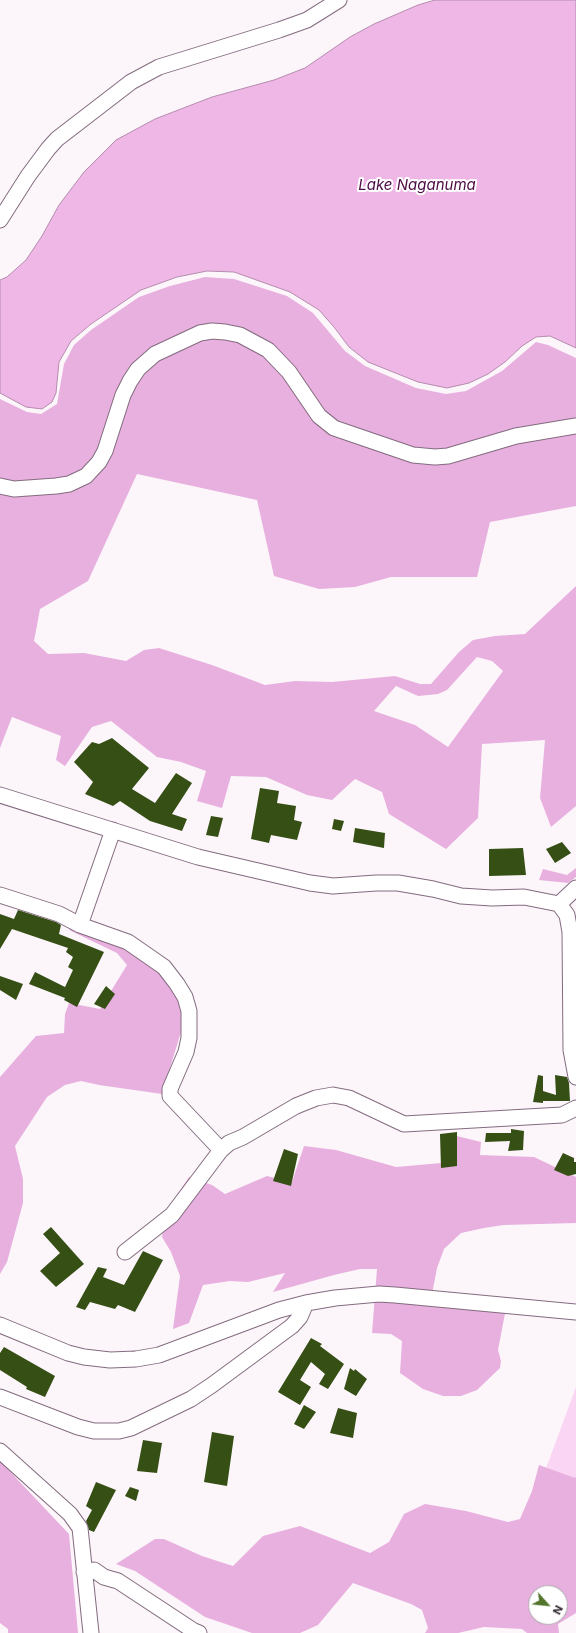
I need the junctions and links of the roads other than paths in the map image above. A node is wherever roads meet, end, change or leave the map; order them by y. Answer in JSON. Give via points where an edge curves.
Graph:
{"nodes":[{"id":1,"x":339,"y":0,"type":"edge"},
{"id":2,"x":0,"y":220,"type":"edge"},
{"id":3,"x":576,"y":426,"type":"edge"},
{"id":4,"x":0,"y":486,"type":"edge"},
{"id":5,"x":0,"y":795,"type":"edge"},
{"id":6,"x":113,"y":830,"type":"junction"},
{"id":7,"x":576,"y":888,"type":"edge"},
{"id":8,"x":0,"y":895,"type":"edge"},
{"id":9,"x":559,"y":904,"type":"junction"},
{"id":10,"x":80,"y":925,"type":"junction"},
{"id":11,"x":576,"y":1076,"type":"edge"},
{"id":12,"x":576,"y":1108,"type":"edge"},
{"id":13,"x":221,"y":1150,"type":"junction"},
{"id":14,"x":125,"y":1252,"type":"dead end"},
{"id":15,"x":306,"y":1303,"type":"junction"},
{"id":16,"x":576,"y":1312,"type":"edge"},
{"id":17,"x":0,"y":1325,"type":"edge"},
{"id":18,"x":0,"y":1397,"type":"edge"},
{"id":19,"x":0,"y":1451,"type":"edge"},
{"id":20,"x":84,"y":1572,"type":"junction"},
{"id":21,"x":91,"y":1633,"type":"edge"},
{"id":22,"x":200,"y":1633,"type":"edge"}],
"edges":[{"from":1,"to":2,"type":"street","via":[[324,10],[280,30],[159,67],[131,82],[57,139],[28,176]]},
{"from":3,"to":4,"type":"street","via":[[516,436],[448,456],[413,456],[334,428],[319,416],[289,372],[268,350],[240,335],[212,330],[155,354],[138,369],[123,395],[105,451],[86,476],[69,484],[56,486]]},
{"from":5,"to":6,"type":"street"},
{"from":6,"to":9,"type":"street","via":[[198,857],[310,883],[333,886],[398,883],[462,896],[524,897]]},
{"from":6,"to":10,"type":"street"},
{"from":7,"to":9,"type":"street"},
{"from":8,"to":10,"type":"street","via":[[59,914]]},
{"from":9,"to":11,"type":"street","via":[[567,915],[570,932],[571,1050]]},
{"from":10,"to":13,"type":"street","via":[[128,942],[164,967],[177,984],[185,997],[189,1011],[189,1038],[186,1052],[170,1089],[170,1096]]},
{"from":12,"to":13,"type":"street","via":[[562,1115],[404,1124],[349,1098],[333,1095],[296,1106]]},
{"from":13,"to":14,"type":"street","via":[[172,1215]]},
{"from":15,"to":16,"type":"street","via":[[379,1294]]},
{"from":15,"to":17,"type":"street","via":[[280,1310],[159,1355],[136,1359],[84,1357]]},
{"from":15,"to":18,"type":"street","via":[[300,1317],[292,1326],[212,1385],[190,1399],[131,1428],[94,1431]]},
{"from":19,"to":20,"type":"street","via":[[70,1514],[80,1528]]},
{"from":20,"to":21,"type":"street"},
{"from":20,"to":22,"type":"street","via":[[94,1570],[104,1577],[118,1581]]}]}
